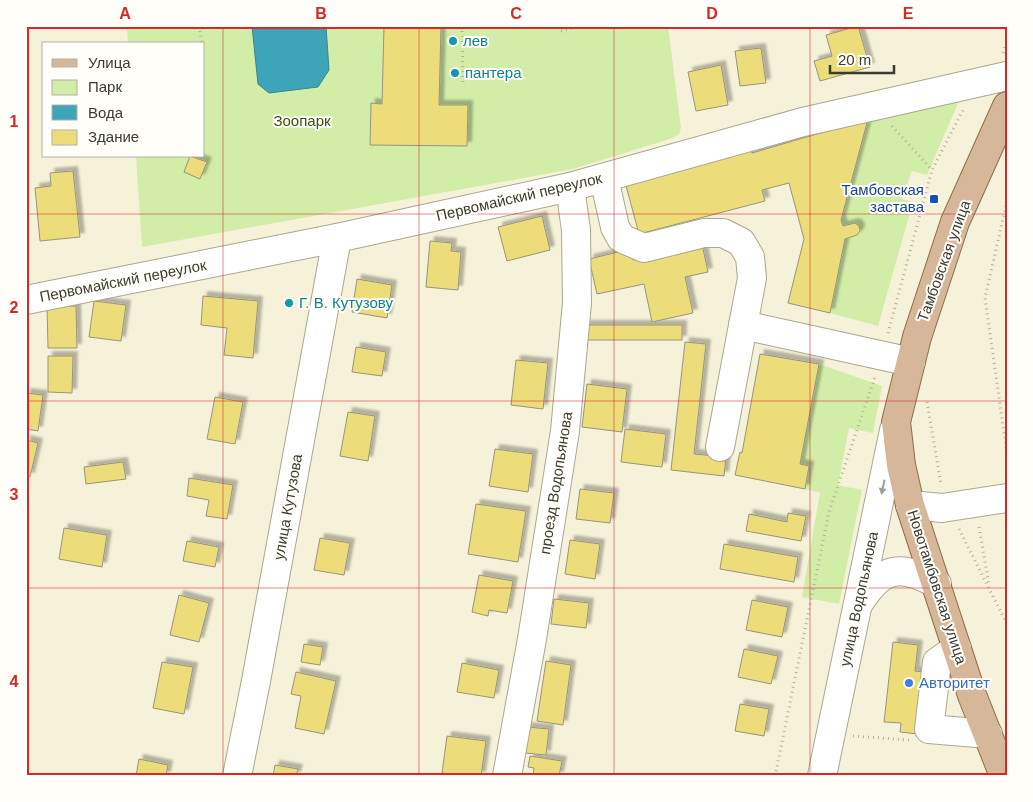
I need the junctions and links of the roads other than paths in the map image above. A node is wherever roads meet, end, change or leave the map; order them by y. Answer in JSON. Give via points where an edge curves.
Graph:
{"nodes":[{"id":1,"x":1004,"y":67,"type":"edge"},
{"id":2,"x":1007,"y":106,"type":"edge"},
{"id":3,"x":604,"y":178,"type":"junction"},
{"id":4,"x":570,"y":187,"type":"junction"},
{"id":5,"x":337,"y":238,"type":"junction"},
{"id":6,"x":26,"y":300,"type":"edge"},
{"id":7,"x":743,"y":325,"type":"junction"},
{"id":8,"x":911,"y":362,"type":"junction"},
{"id":9,"x":896,"y":422,"type":"junction"},
{"id":10,"x":720,"y":447,"type":"dead end"},
{"id":11,"x":999,"y":499,"type":"edge"},
{"id":12,"x":910,"y":505,"type":"junction"},
{"id":13,"x":937,"y":584,"type":"junction"},
{"id":14,"x":858,"y":604,"type":"junction"},
{"id":15,"x":957,"y":648,"type":"junction"},
{"id":16,"x":988,"y":734,"type":"junction"},
{"id":17,"x":237,"y":776,"type":"edge"},
{"id":18,"x":507,"y":776,"type":"edge"},
{"id":19,"x":822,"y":776,"type":"edge"},
{"id":20,"x":1004,"y":776,"type":"edge"}],
"edges":[{"from":1,"to":3,"type":"street","name":"Первомайский переулок","via":[[874,106],[802,122]]},
{"from":2,"to":8,"type":"main road","name":"Тамбовская улица","via":[[955,222]]},
{"from":3,"to":4,"type":"street","name":"Первомайский переулок"},
{"from":3,"to":7,"type":"street","via":[[615,227],[622,238],[636,246],[644,248],[704,233],[724,233],[741,242],[750,257],[752,278]]},
{"from":4,"to":5,"type":"street","name":"Первомайский переулок"},
{"from":4,"to":18,"type":"street","name":"проезд Водопьянова","via":[[576,230],[577,303],[565,431]]},
{"from":5,"to":6,"type":"street","name":"Первомайский переулок"},
{"from":5,"to":17,"type":"street","name":"улица Кутузова"},
{"from":7,"to":8,"type":"street"},
{"from":7,"to":10,"type":"street"},
{"from":8,"to":9,"type":"main road","name":"Тамбовская улица"},
{"from":9,"to":12,"type":"main road","name":"Новотамбовская улица"},
{"from":9,"to":14,"type":"street","name":"улица Водопьянова","one_way":true},
{"from":11,"to":12,"type":"street","via":[[942,508]]},
{"from":12,"to":13,"type":"main road","name":"Новотамбовская улица"},
{"from":13,"to":14,"type":"street","via":[[923,576],[896,571],[882,576],[870,586]]},
{"from":13,"to":15,"type":"main road","name":"Новотамбовская улица"},
{"from":14,"to":19,"type":"street","name":"улица Водопьянова"},
{"from":15,"to":16,"type":"main road","name":"Новотамбовская улица"},
{"from":15,"to":16,"type":"street","via":[[937,662],[929,729]]},
{"from":16,"to":20,"type":"main road","name":"Новотамбовская улица"}]}
